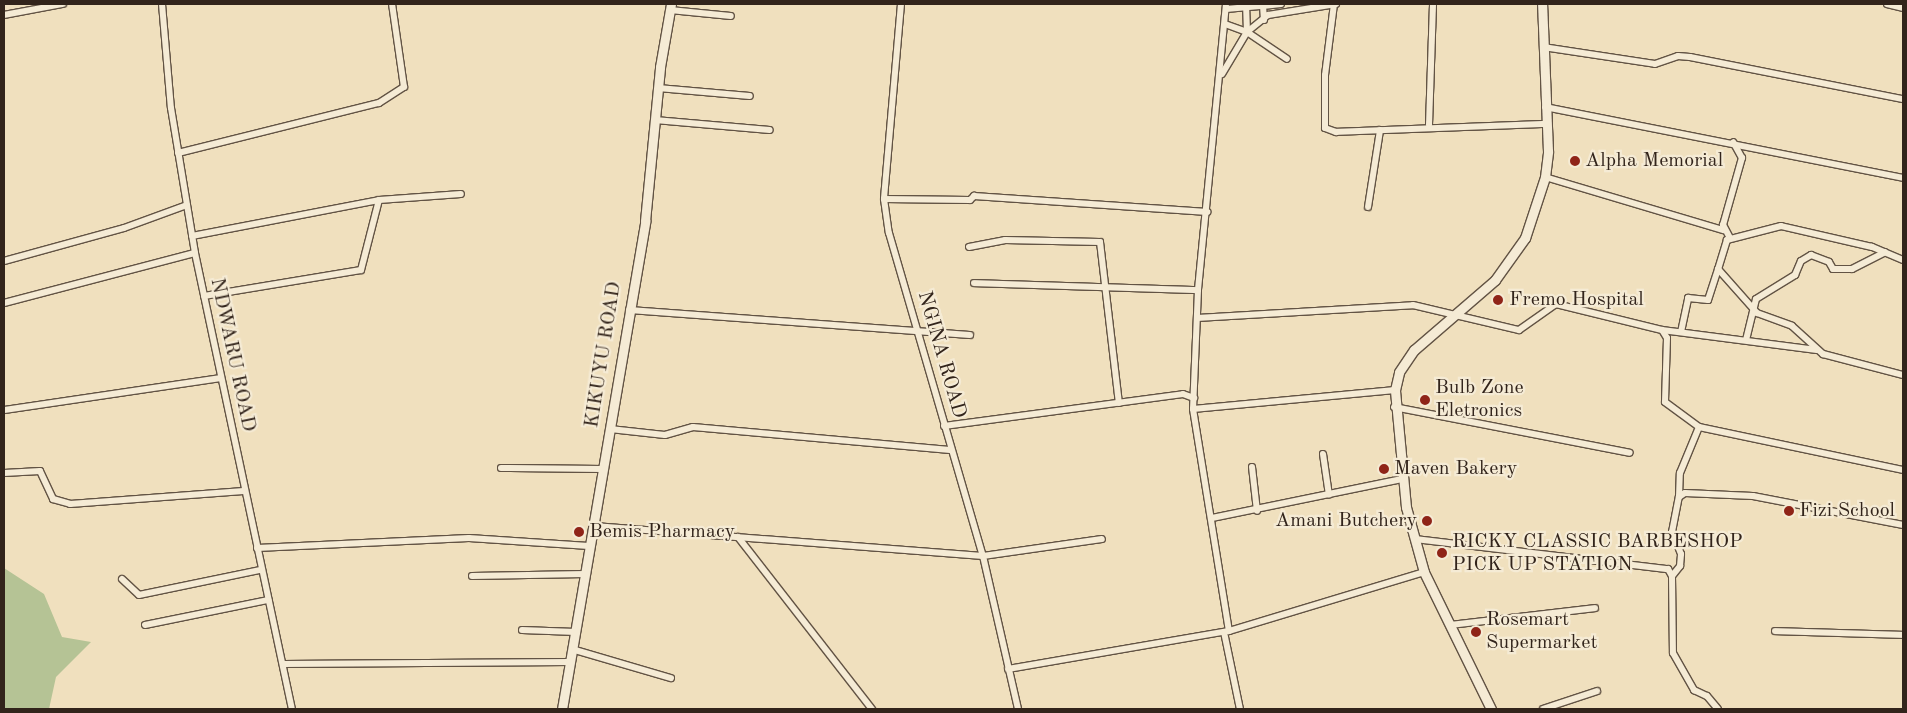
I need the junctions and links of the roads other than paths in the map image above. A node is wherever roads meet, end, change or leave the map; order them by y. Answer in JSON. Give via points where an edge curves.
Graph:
{"nodes":[{"id":1,"x":63,"y":4,"type":"edge"},
{"id":2,"x":162,"y":4,"type":"edge"},
{"id":3,"x":392,"y":4,"type":"edge"},
{"id":4,"x":901,"y":4,"type":"edge"},
{"id":5,"x":1218,"y":4,"type":"edge"},
{"id":6,"x":1280,"y":4,"type":"edge"},
{"id":7,"x":1335,"y":4,"type":"edge"},
{"id":8,"x":1433,"y":4,"type":"edge"},
{"id":9,"x":1542,"y":4,"type":"edge"},
{"id":10,"x":1887,"y":4,"type":"edge"},
{"id":11,"x":1226,"y":6,"type":"edge"},
{"id":12,"x":1246,"y":6,"type":"edge"},
{"id":13,"x":1263,"y":6,"type":"junction"},
{"id":14,"x":671,"y":7,"type":"edge"},
{"id":15,"x":1903,"y":8,"type":"edge"},
{"id":16,"x":4,"y":15,"type":"edge"},
{"id":17,"x":731,"y":16,"type":"dead end"},
{"id":18,"x":1264,"y":20,"type":"junction"},
{"id":19,"x":1225,"y":24,"type":"junction"},
{"id":20,"x":1247,"y":32,"type":"junction"},
{"id":21,"x":1543,"y":47,"type":"junction"},
{"id":22,"x":1286,"y":59,"type":"dead end"},
{"id":23,"x":1221,"y":75,"type":"junction"},
{"id":24,"x":658,"y":88,"type":"junction"},
{"id":25,"x":750,"y":96,"type":"dead end"},
{"id":26,"x":1903,"y":99,"type":"edge"},
{"id":27,"x":1545,"y":107,"type":"junction"},
{"id":28,"x":655,"y":120,"type":"junction"},
{"id":29,"x":1546,"y":124,"type":"junction"},
{"id":30,"x":1429,"y":125,"type":"junction"},
{"id":31,"x":770,"y":130,"type":"dead end"},
{"id":32,"x":1380,"y":130,"type":"junction"},
{"id":33,"x":1734,"y":142,"type":"junction"},
{"id":34,"x":178,"y":153,"type":"junction"},
{"id":35,"x":1545,"y":177,"type":"junction"},
{"id":36,"x":1903,"y":178,"type":"edge"},
{"id":37,"x":461,"y":194,"type":"dead end"},
{"id":38,"x":884,"y":199,"type":"junction"},
{"id":39,"x":378,"y":200,"type":"junction"},
{"id":40,"x":187,"y":205,"type":"junction"},
{"id":41,"x":1368,"y":207,"type":"dead end"},
{"id":42,"x":1207,"y":212,"type":"junction"},
{"id":43,"x":1724,"y":230,"type":"junction"},
{"id":44,"x":192,"y":236,"type":"junction"},
{"id":45,"x":1730,"y":238,"type":"junction"},
{"id":46,"x":969,"y":247,"type":"dead end"},
{"id":47,"x":1885,"y":252,"type":"junction"},
{"id":48,"x":194,"y":253,"type":"junction"},
{"id":49,"x":1903,"y":260,"type":"edge"},
{"id":50,"x":4,"y":261,"type":"edge"},
{"id":51,"x":1718,"y":269,"type":"junction"},
{"id":52,"x":974,"y":283,"type":"dead end"},
{"id":53,"x":1105,"y":287,"type":"junction"},
{"id":54,"x":1198,"y":290,"type":"junction"},
{"id":55,"x":204,"y":296,"type":"junction"},
{"id":56,"x":4,"y":304,"type":"edge"},
{"id":57,"x":1753,"y":309,"type":"junction"},
{"id":58,"x":629,"y":310,"type":"junction"},
{"id":59,"x":1453,"y":315,"type":"junction"},
{"id":60,"x":1197,"y":318,"type":"junction"},
{"id":61,"x":1662,"y":330,"type":"junction"},
{"id":62,"x":1681,"y":332,"type":"junction"},
{"id":63,"x":918,"y":334,"type":"junction"},
{"id":64,"x":970,"y":335,"type":"dead end"},
{"id":65,"x":1746,"y":340,"type":"junction"},
{"id":66,"x":1819,"y":351,"type":"junction"},
{"id":67,"x":1903,"y":375,"type":"edge"},
{"id":68,"x":220,"y":378,"type":"junction"},
{"id":69,"x":1395,"y":390,"type":"junction"},
{"id":70,"x":1194,"y":398,"type":"junction"},
{"id":71,"x":1119,"y":403,"type":"junction"},
{"id":72,"x":1394,"y":407,"type":"junction"},
{"id":73,"x":1193,"y":409,"type":"junction"},
{"id":74,"x":4,"y":410,"type":"edge"},
{"id":75,"x":944,"y":426,"type":"junction"},
{"id":76,"x":1699,"y":427,"type":"junction"},
{"id":77,"x":610,"y":429,"type":"junction"},
{"id":78,"x":950,"y":450,"type":"junction"},
{"id":79,"x":1630,"y":453,"type":"dead end"},
{"id":80,"x":1323,"y":454,"type":"dead end"},
{"id":81,"x":1252,"y":467,"type":"dead end"},
{"id":82,"x":501,"y":468,"type":"dead end"},
{"id":83,"x":602,"y":469,"type":"junction"},
{"id":84,"x":1903,"y":470,"type":"edge"},
{"id":85,"x":4,"y":473,"type":"edge"},
{"id":86,"x":1402,"y":479,"type":"junction"},
{"id":87,"x":244,"y":490,"type":"junction"},
{"id":88,"x":1329,"y":495,"type":"junction"},
{"id":89,"x":1679,"y":497,"type":"junction"},
{"id":90,"x":1257,"y":511,"type":"junction"},
{"id":91,"x":1212,"y":518,"type":"junction"},
{"id":92,"x":594,"y":526,"type":"junction"},
{"id":93,"x":1903,"y":526,"type":"edge"},
{"id":94,"x":738,"y":537,"type":"junction"},
{"id":95,"x":1102,"y":539,"type":"dead end"},
{"id":96,"x":1415,"y":539,"type":"junction"},
{"id":97,"x":589,"y":546,"type":"junction"},
{"id":98,"x":257,"y":548,"type":"junction"},
{"id":99,"x":983,"y":556,"type":"junction"},
{"id":100,"x":260,"y":570,"type":"junction"},
{"id":101,"x":1424,"y":572,"type":"junction"},
{"id":102,"x":585,"y":574,"type":"junction"},
{"id":103,"x":472,"y":576,"type":"dead end"},
{"id":104,"x":1672,"y":576,"type":"junction"},
{"id":105,"x":122,"y":579,"type":"dead end"},
{"id":106,"x":268,"y":600,"type":"junction"},
{"id":107,"x":1595,"y":608,"type":"dead end"},
{"id":108,"x":1451,"y":624,"type":"junction"},
{"id":109,"x":145,"y":625,"type":"dead end"},
{"id":110,"x":522,"y":630,"type":"dead end"},
{"id":111,"x":1227,"y":631,"type":"junction"},
{"id":112,"x":1775,"y":631,"type":"dead end"},
{"id":113,"x":576,"y":632,"type":"junction"},
{"id":114,"x":1903,"y":635,"type":"edge"},
{"id":115,"x":574,"y":650,"type":"junction"},
{"id":116,"x":570,"y":662,"type":"junction"},
{"id":117,"x":282,"y":664,"type":"junction"},
{"id":118,"x":1008,"y":669,"type":"junction"},
{"id":119,"x":671,"y":678,"type":"dead end"},
{"id":120,"x":1597,"y":691,"type":"dead end"},
{"id":121,"x":292,"y":709,"type":"edge"},
{"id":122,"x":562,"y":709,"type":"edge"},
{"id":123,"x":872,"y":709,"type":"edge"},
{"id":124,"x":1018,"y":709,"type":"edge"},
{"id":125,"x":1240,"y":709,"type":"edge"},
{"id":126,"x":1491,"y":709,"type":"edge"},
{"id":127,"x":1543,"y":709,"type":"edge"},
{"id":128,"x":1718,"y":709,"type":"edge"}],
"edges":[{"from":1,"to":16,"type":"street"},
{"from":2,"to":34,"type":"street","name":"NDWARU ROAD"},
{"from":3,"to":34,"type":"street","via":[[404,87],[379,103]]},
{"from":4,"to":38,"type":"street","name":"NGINA ROAD"},
{"from":5,"to":11,"type":"street"},
{"from":6,"to":13,"type":"street"},
{"from":7,"to":18,"type":"street"},
{"from":7,"to":32,"type":"street","via":[[1323,125],[1336,132]]},
{"from":8,"to":30,"type":"street"},
{"from":9,"to":21,"type":"main road"},
{"from":10,"to":15,"type":"street"},
{"from":11,"to":12,"type":"street"},
{"from":11,"to":19,"type":"street"},
{"from":12,"to":13,"type":"street"},
{"from":12,"to":20,"type":"street"},
{"from":13,"to":18,"type":"street"},
{"from":14,"to":17,"type":"street"},
{"from":14,"to":24,"type":"main road","name":"KIKUYU ROAD"},
{"from":18,"to":20,"type":"street"},
{"from":19,"to":20,"type":"street"},
{"from":19,"to":23,"type":"street"},
{"from":20,"to":22,"type":"street"},
{"from":20,"to":23,"type":"street"},
{"from":21,"to":26,"type":"street","via":[[1655,64],[1678,56],[1690,57]]},
{"from":21,"to":27,"type":"main road"},
{"from":23,"to":42,"type":"street"},
{"from":24,"to":25,"type":"street"},
{"from":24,"to":28,"type":"main road","name":"KIKUYU ROAD"},
{"from":27,"to":29,"type":"main road"},
{"from":27,"to":33,"type":"street"},
{"from":28,"to":31,"type":"street"},
{"from":28,"to":58,"type":"main road","name":"KIKUYU ROAD","via":[[645,220]]},
{"from":29,"to":30,"type":"street"},
{"from":29,"to":35,"type":"main road"},
{"from":30,"to":32,"type":"street"},
{"from":32,"to":41,"type":"street"},
{"from":33,"to":36,"type":"street"},
{"from":33,"to":43,"type":"street","via":[[1742,158],[1730,191]]},
{"from":34,"to":40,"type":"street","name":"NDWARU ROAD"},
{"from":35,"to":43,"type":"street"},
{"from":35,"to":59,"type":"main road","via":[[1525,238],[1511,263]]},
{"from":37,"to":39,"type":"street"},
{"from":38,"to":42,"type":"street","via":[[970,200],[974,196]]},
{"from":38,"to":63,"type":"street","name":"NGINA ROAD"},
{"from":39,"to":44,"type":"street"},
{"from":39,"to":55,"type":"street","via":[[361,270]]},
{"from":40,"to":44,"type":"street","name":"NDWARU ROAD"},
{"from":40,"to":50,"type":"street","via":[[124,228]]},
{"from":42,"to":54,"type":"street"},
{"from":43,"to":45,"type":"street"},
{"from":44,"to":48,"type":"street","name":"NDWARU ROAD"},
{"from":45,"to":47,"type":"street","via":[[1792,226]]},
{"from":45,"to":51,"type":"street","via":[[1721,252]]},
{"from":46,"to":53,"type":"street","via":[[1005,240],[1100,242]]},
{"from":47,"to":49,"type":"street"},
{"from":47,"to":57,"type":"street","via":[[1852,269],[1833,269],[1830,262],[1811,255],[1801,261],[1795,276],[1756,299]]},
{"from":48,"to":55,"type":"street","name":"NDWARU ROAD"},
{"from":48,"to":56,"type":"street"},
{"from":51,"to":57,"type":"street"},
{"from":51,"to":62,"type":"street","via":[[1708,300],[1688,298]]},
{"from":52,"to":53,"type":"street"},
{"from":53,"to":54,"type":"street"},
{"from":53,"to":71,"type":"street"},
{"from":54,"to":60,"type":"street"},
{"from":55,"to":68,"type":"street","name":"NDWARU ROAD"},
{"from":57,"to":65,"type":"street"},
{"from":57,"to":66,"type":"street","via":[[1792,326]]},
{"from":58,"to":63,"type":"street"},
{"from":58,"to":77,"type":"main road","name":"KIKUYU ROAD"},
{"from":59,"to":60,"type":"street","via":[[1413,305]]},
{"from":59,"to":61,"type":"street","via":[[1520,330],[1556,304]]},
{"from":59,"to":69,"type":"main road","via":[[1414,350],[1399,372]]},
{"from":60,"to":70,"type":"street"},
{"from":61,"to":62,"type":"street"},
{"from":61,"to":76,"type":"street","via":[[1668,338],[1665,402]]},
{"from":62,"to":65,"type":"street"},
{"from":63,"to":64,"type":"street"},
{"from":63,"to":75,"type":"street","name":"NGINA ROAD"},
{"from":65,"to":66,"type":"street"},
{"from":66,"to":67,"type":"street"},
{"from":68,"to":74,"type":"street"},
{"from":68,"to":87,"type":"street","name":"NDWARU ROAD"},
{"from":69,"to":72,"type":"main road"},
{"from":69,"to":73,"type":"street"},
{"from":70,"to":71,"type":"street","via":[[1183,394]]},
{"from":70,"to":73,"type":"street"},
{"from":71,"to":75,"type":"street"},
{"from":72,"to":79,"type":"street"},
{"from":72,"to":86,"type":"main road"},
{"from":73,"to":91,"type":"street"},
{"from":75,"to":78,"type":"street","name":"NGINA ROAD"},
{"from":76,"to":84,"type":"street"},
{"from":76,"to":89,"type":"street","via":[[1680,473]]},
{"from":77,"to":78,"type":"street","via":[[665,435],[692,427]]},
{"from":77,"to":83,"type":"main road","name":"KIKUYU ROAD"},
{"from":78,"to":99,"type":"street","name":"NGINA ROAD"},
{"from":80,"to":88,"type":"street"},
{"from":81,"to":90,"type":"street"},
{"from":82,"to":83,"type":"street"},
{"from":83,"to":92,"type":"main road","name":"KIKUYU ROAD"},
{"from":85,"to":87,"type":"street","via":[[40,470],[53,499],[70,504]]},
{"from":86,"to":88,"type":"street"},
{"from":86,"to":96,"type":"main road"},
{"from":87,"to":98,"type":"street","name":"NDWARU ROAD"},
{"from":88,"to":90,"type":"street"},
{"from":89,"to":93,"type":"street","via":[[1703,492],[1752,496]]},
{"from":89,"to":104,"type":"street","via":[[1672,532],[1681,554],[1680,566]]},
{"from":90,"to":91,"type":"street"},
{"from":91,"to":111,"type":"street"},
{"from":92,"to":94,"type":"street"},
{"from":92,"to":97,"type":"main road","name":"KIKUYU ROAD"},
{"from":94,"to":99,"type":"street"},
{"from":94,"to":123,"type":"street"},
{"from":95,"to":99,"type":"street"},
{"from":96,"to":101,"type":"main road"},
{"from":96,"to":104,"type":"street","via":[[1668,569]]},
{"from":97,"to":98,"type":"street","via":[[469,538]]},
{"from":97,"to":102,"type":"main road","name":"KIKUYU ROAD"},
{"from":98,"to":100,"type":"street","name":"NDWARU ROAD"},
{"from":99,"to":118,"type":"street","name":"NGINA ROAD"},
{"from":100,"to":105,"type":"street","via":[[139,595]]},
{"from":100,"to":106,"type":"street","name":"NDWARU ROAD"},
{"from":101,"to":108,"type":"main road"},
{"from":101,"to":111,"type":"street"},
{"from":102,"to":103,"type":"street"},
{"from":102,"to":113,"type":"main road","name":"KIKUYU ROAD"},
{"from":104,"to":128,"type":"street","via":[[1673,653],[1694,690],[1707,696]]},
{"from":106,"to":109,"type":"street"},
{"from":106,"to":117,"type":"street","name":"NDWARU ROAD"},
{"from":107,"to":108,"type":"street"},
{"from":108,"to":126,"type":"main road"},
{"from":110,"to":113,"type":"street"},
{"from":111,"to":118,"type":"street"},
{"from":111,"to":125,"type":"street"},
{"from":112,"to":114,"type":"street"},
{"from":113,"to":115,"type":"main road","name":"KIKUYU ROAD"},
{"from":115,"to":116,"type":"main road","name":"KIKUYU ROAD"},
{"from":115,"to":119,"type":"street"},
{"from":116,"to":117,"type":"street"},
{"from":116,"to":122,"type":"main road","name":"KIKUYU ROAD"},
{"from":117,"to":121,"type":"street","name":"NDWARU ROAD"},
{"from":118,"to":124,"type":"street","name":"NGINA ROAD"},
{"from":120,"to":127,"type":"street"}]}
